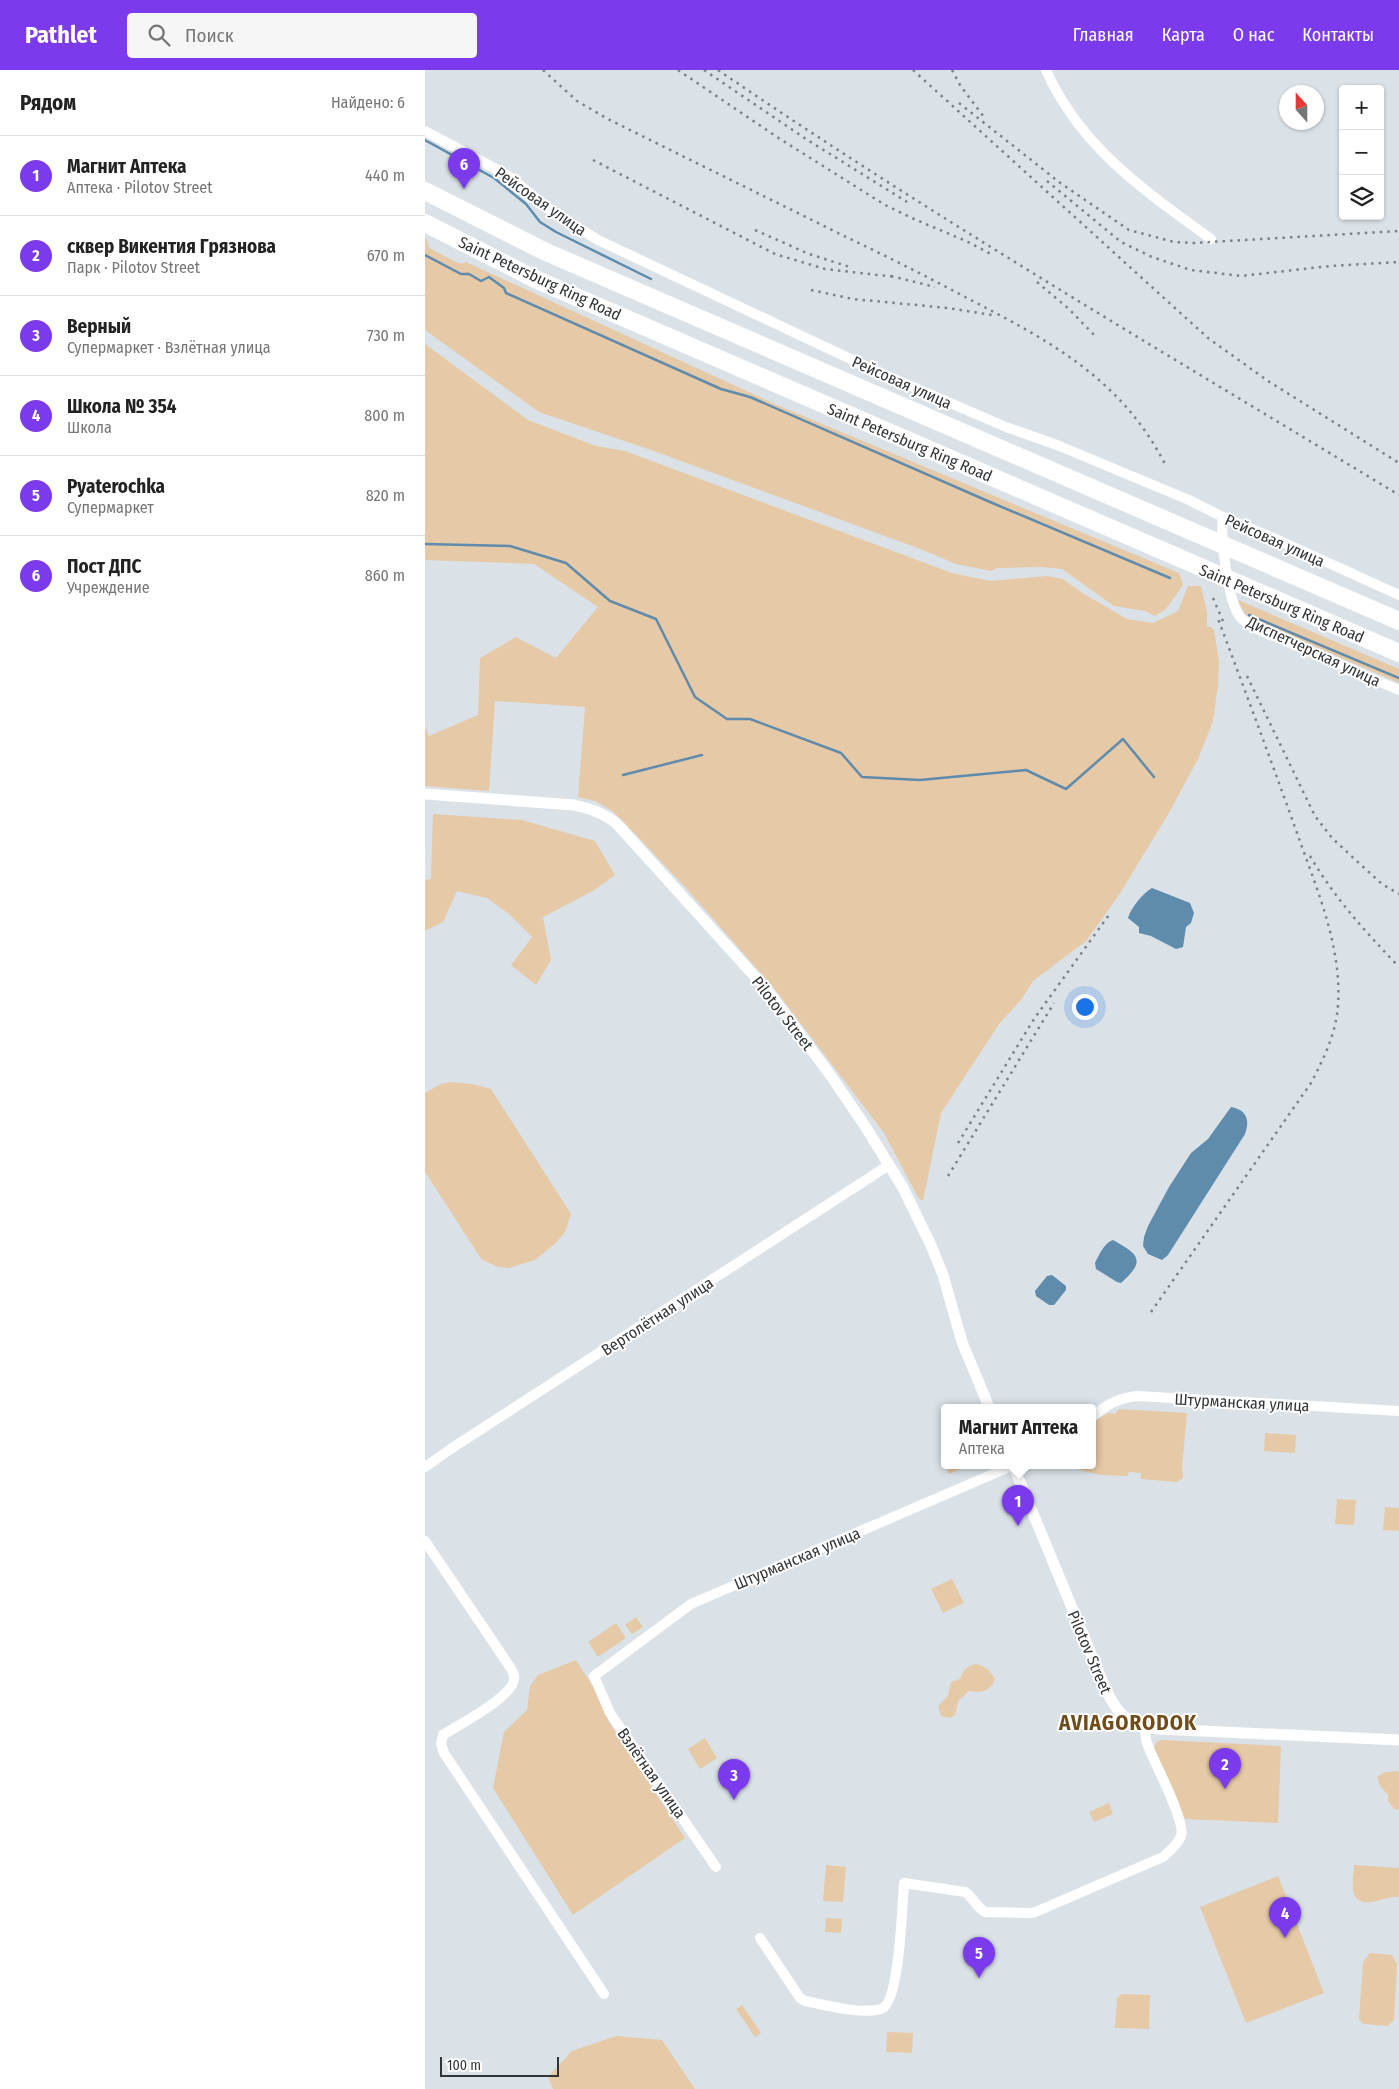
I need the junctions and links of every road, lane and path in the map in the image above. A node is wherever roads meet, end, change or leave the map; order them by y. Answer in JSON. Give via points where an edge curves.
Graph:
{"nodes":[{"id":1,"x":1046,"y":70,"type":"edge"},
{"id":2,"x":425,"y":131,"type":"edge"},
{"id":3,"x":425,"y":191,"type":"edge"},
{"id":4,"x":425,"y":223,"type":"edge"},
{"id":5,"x":1211,"y":239,"type":"dead end"},
{"id":6,"x":1223,"y":517,"type":"junction"},
{"id":7,"x":1399,"y":596,"type":"edge"},
{"id":8,"x":1399,"y":621,"type":"edge"},
{"id":9,"x":1399,"y":653,"type":"edge"},
{"id":10,"x":1399,"y":690,"type":"edge"},
{"id":11,"x":425,"y":794,"type":"edge"},
{"id":12,"x":889,"y":1165,"type":"junction"},
{"id":13,"x":988,"y":1404,"type":"edge"},
{"id":14,"x":1399,"y":1411,"type":"edge"},
{"id":15,"x":1096,"y":1414,"type":"edge"},
{"id":16,"x":425,"y":1467,"type":"edge"},
{"id":17,"x":1004,"y":1469,"type":"edge"},
{"id":18,"x":1015,"y":1469,"type":"edge"},
{"id":19,"x":425,"y":1541,"type":"edge"},
{"id":20,"x":595,"y":1676,"type":"joint"},
{"id":21,"x":1145,"y":1727,"type":"junction"},
{"id":22,"x":1399,"y":1740,"type":"edge"},
{"id":23,"x":715,"y":1867,"type":"dead end"},
{"id":24,"x":760,"y":1938,"type":"dead end"},
{"id":25,"x":604,"y":1994,"type":"dead end"}],
"edges":[{"from":1,"to":5,"type":"street","via":[[1064,106],[1113,163],[1135,184]]},
{"from":2,"to":6,"type":"street","name":"Рейсовая улица","via":[[507,175],[553,212],[598,240],[876,371]]},
{"from":3,"to":8,"type":"highway","name":"Saint Petersburg Ring Road","via":[[546,252]]},
{"from":4,"to":9,"type":"highway","name":"Saint Petersburg Ring Road","via":[[537,280]]},
{"from":6,"to":7,"type":"street","name":"Рейсовая улица"},
{"from":6,"to":10,"type":"street","name":"Диспетчерская улица","via":[[1221,528],[1233,603],[1246,622]]},
{"from":11,"to":12,"type":"street","name":"Pilotov Street","via":[[574,805],[607,816],[680,892],[767,991],[831,1076]]},
{"from":12,"to":13,"type":"street","name":"Pilotov Street","via":[[910,1200],[943,1274],[962,1342]]},
{"from":12,"to":16,"type":"street","name":"Вертолётная улица"},
{"from":14,"to":15,"type":"street","name":"Штурманская улица","via":[[1137,1396],[1109,1403]]},
{"from":17,"to":20,"type":"street","name":"Штурманская улица","via":[[691,1604]]},
{"from":18,"to":21,"type":"street","name":"Pilotov Street","via":[[1112,1703],[1126,1719]]},
{"from":19,"to":25,"type":"street","via":[[513,1672],[514,1680],[502,1697],[443,1735],[444,1753]]},
{"from":20,"to":23,"type":"street","name":"Взлётная улица","via":[[610,1713]]},
{"from":21,"to":22,"type":"street","name":"Pilotov Street"},
{"from":21,"to":24,"type":"street","via":[[1150,1752],[1181,1822],[1181,1837],[1163,1857],[1033,1913],[985,1912],[965,1892],[904,1884],[896,1980],[889,2002],[883,2009],[867,2011],[805,2001]]}]}
